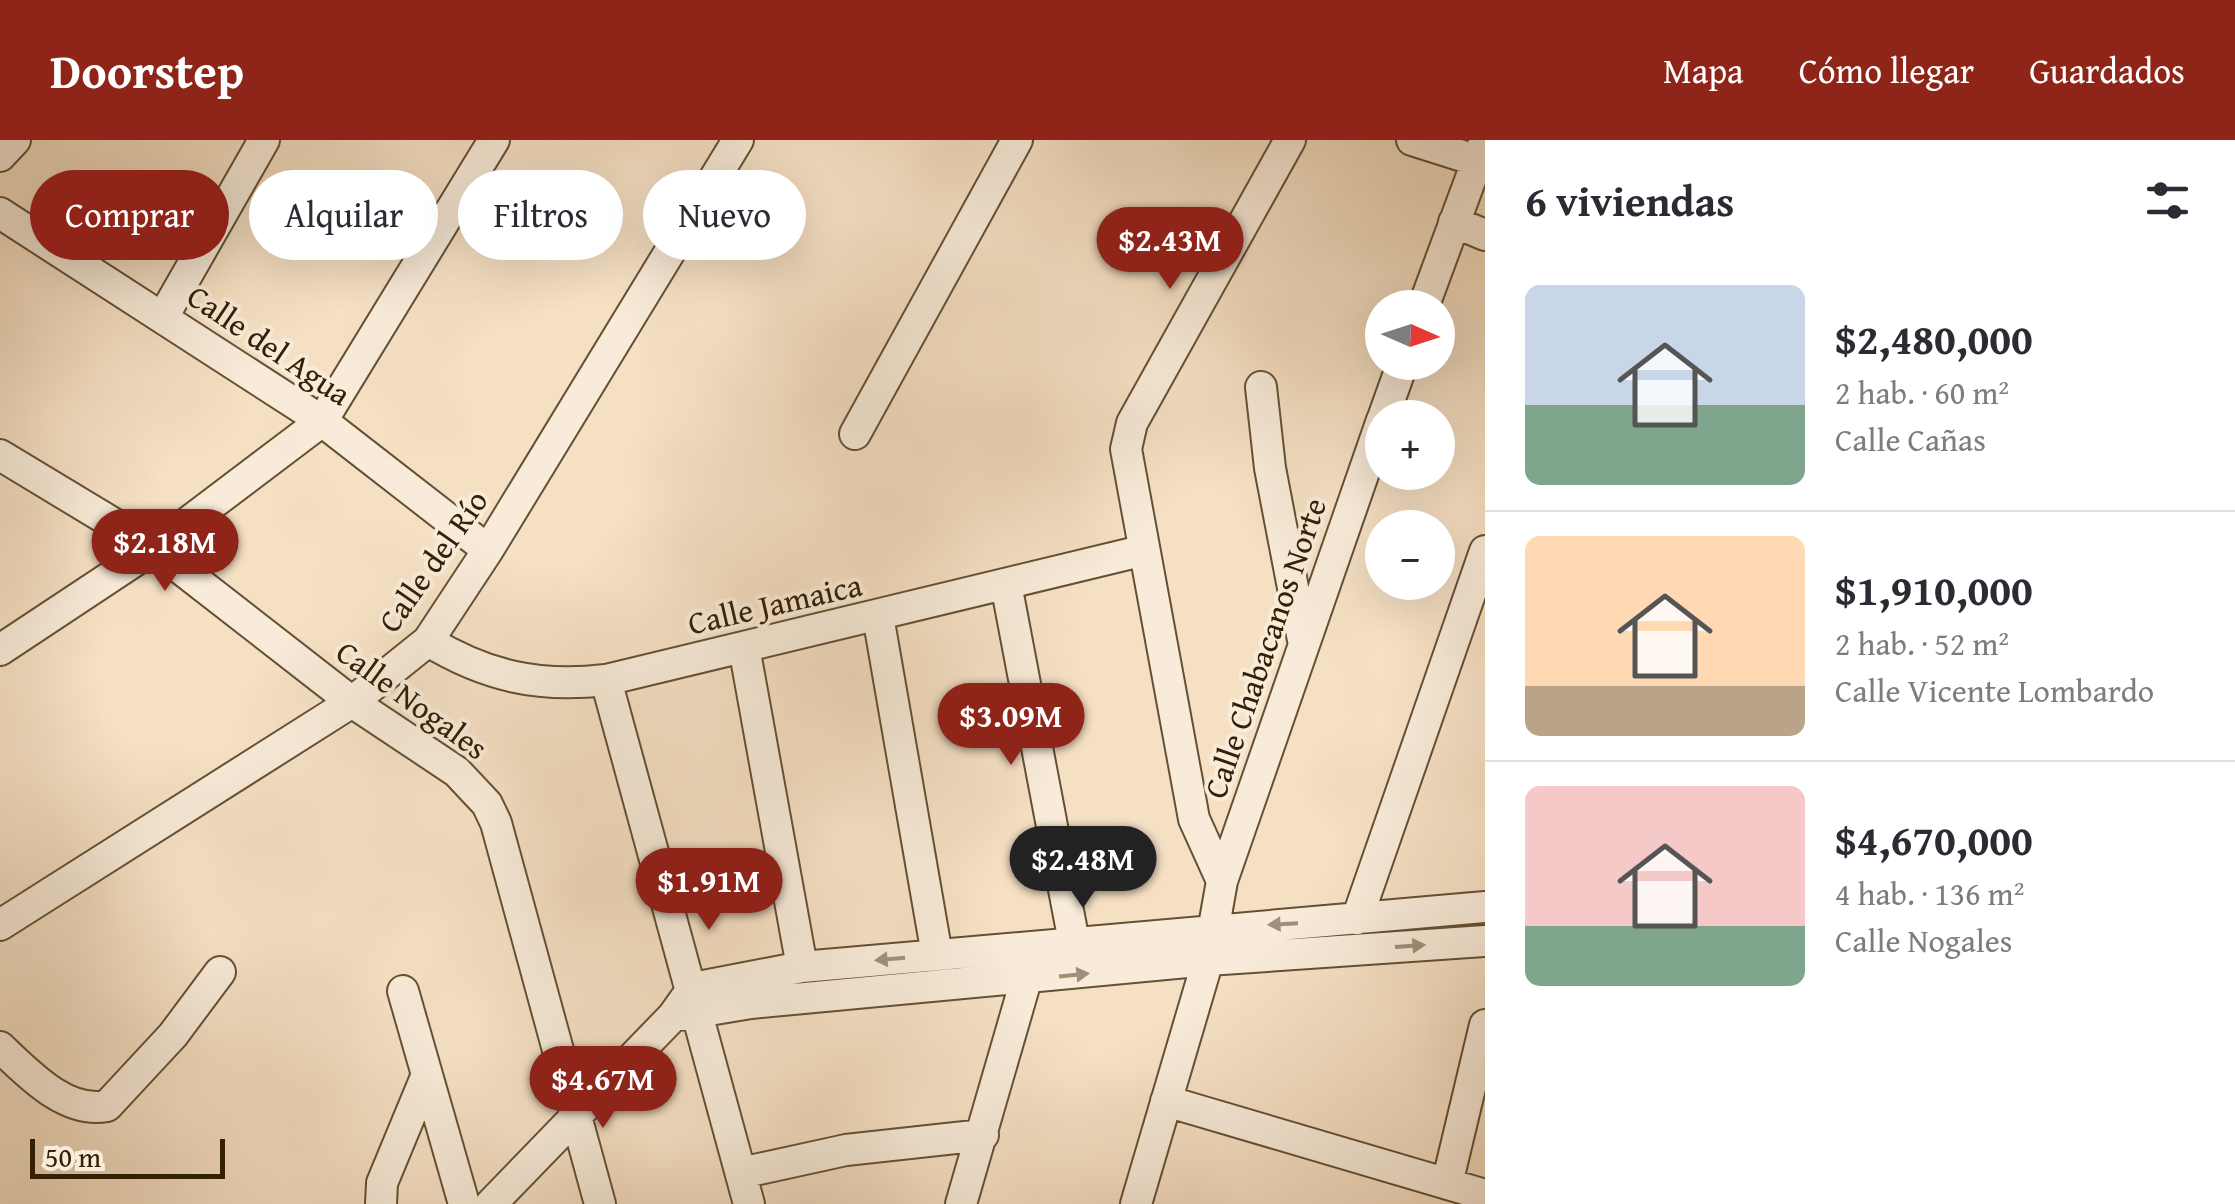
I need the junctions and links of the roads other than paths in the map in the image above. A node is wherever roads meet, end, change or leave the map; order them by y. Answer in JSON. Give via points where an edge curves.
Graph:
{"nodes":[{"id":1,"x":15,"y":140,"type":"edge"},
{"id":2,"x":264,"y":140,"type":"edge"},
{"id":3,"x":494,"y":140,"type":"edge"},
{"id":4,"x":738,"y":140,"type":"edge"},
{"id":5,"x":1018,"y":140,"type":"edge"},
{"id":6,"x":1290,"y":140,"type":"edge"},
{"id":7,"x":1412,"y":140,"type":"edge"},
{"id":8,"x":1480,"y":150,"type":"edge"},
{"id":9,"x":0,"y":156,"type":"edge"},
{"id":10,"x":0,"y":213,"type":"edge"},
{"id":11,"x":1454,"y":222,"type":"junction"},
{"id":12,"x":1485,"y":234,"type":"edge"},
{"id":13,"x":1429,"y":290,"type":"edge"},
{"id":14,"x":163,"y":317,"type":"junction"},
{"id":15,"x":1260,"y":387,"type":"dead end"},
{"id":16,"x":322,"y":421,"type":"junction"},
{"id":17,"x":855,"y":434,"type":"dead end"},
{"id":18,"x":0,"y":455,"type":"edge"},
{"id":19,"x":1365,"y":469,"type":"edge"},
{"id":20,"x":154,"y":548,"type":"junction"},
{"id":21,"x":488,"y":550,"type":"junction"},
{"id":22,"x":1141,"y":551,"type":"junction"},
{"id":23,"x":1485,"y":551,"type":"edge"},
{"id":24,"x":1006,"y":584,"type":"junction"},
{"id":25,"x":878,"y":616,"type":"junction"},
{"id":26,"x":1303,"y":640,"type":"junction"},
{"id":27,"x":428,"y":641,"type":"junction"},
{"id":28,"x":744,"y":646,"type":"junction"},
{"id":29,"x":0,"y":650,"type":"edge"},
{"id":30,"x":606,"y":680,"type":"junction"},
{"id":31,"x":352,"y":702,"type":"junction"},
{"id":32,"x":1222,"y":881,"type":"junction"},
{"id":33,"x":1485,"y":907,"type":"edge"},
{"id":34,"x":1357,"y":920,"type":"junction"},
{"id":35,"x":2,"y":921,"type":"edge"},
{"id":36,"x":1213,"y":928,"type":"junction"},
{"id":37,"x":1485,"y":941,"type":"edge"},
{"id":38,"x":1074,"y":942,"type":"junction"},
{"id":39,"x":937,"y":955,"type":"junction"},
{"id":40,"x":1208,"y":960,"type":"junction"},
{"id":41,"x":802,"y":967,"type":"junction"},
{"id":42,"x":220,"y":972,"type":"dead end"},
{"id":43,"x":1026,"y":980,"type":"junction"},
{"id":44,"x":403,"y":992,"type":"dead end"},
{"id":45,"x":688,"y":1005,"type":"junction"},
{"id":46,"x":1485,"y":1026,"type":"edge"},
{"id":47,"x":0,"y":1047,"type":"edge"},
{"id":48,"x":426,"y":1077,"type":"junction"},
{"id":49,"x":1166,"y":1101,"type":"junction"},
{"id":50,"x":576,"y":1115,"type":"junction"},
{"id":51,"x":983,"y":1136,"type":"junction"},
{"id":52,"x":741,"y":1173,"type":"junction"},
{"id":53,"x":1447,"y":1184,"type":"junction"},
{"id":54,"x":381,"y":1194,"type":"edge"},
{"id":55,"x":1485,"y":1195,"type":"edge"},
{"id":56,"x":464,"y":1204,"type":"edge"},
{"id":57,"x":490,"y":1204,"type":"edge"},
{"id":58,"x":600,"y":1204,"type":"edge"},
{"id":59,"x":750,"y":1204,"type":"edge"},
{"id":60,"x":961,"y":1204,"type":"edge"},
{"id":61,"x":1136,"y":1204,"type":"edge"}],
"edges":[{"from":1,"to":9,"type":"street"},
{"from":2,"to":14,"type":"street"},
{"from":3,"to":16,"type":"street"},
{"from":4,"to":21,"type":"street","name":"Calle del Río"},
{"from":5,"to":17,"type":"street"},
{"from":6,"to":22,"type":"street","via":[[1132,423],[1127,463]]},
{"from":7,"to":8,"type":"street"},
{"from":8,"to":11,"type":"street"},
{"from":10,"to":14,"type":"street","name":"Calle del Agua"},
{"from":11,"to":12,"type":"street"},
{"from":11,"to":13,"type":"street"},
{"from":14,"to":16,"type":"street","name":"Calle del Agua"},
{"from":15,"to":26,"type":"street"},
{"from":16,"to":20,"type":"street"},
{"from":16,"to":21,"type":"street","name":"Calle del Agua"},
{"from":18,"to":20,"type":"street","name":"Calle Nogales"},
{"from":19,"to":26,"type":"street","name":"Calle Chabacanos Norte"},
{"from":20,"to":29,"type":"street"},
{"from":20,"to":31,"type":"street","name":"Calle Nogales"},
{"from":21,"to":27,"type":"street","name":"Calle del Río"},
{"from":22,"to":24,"type":"street","name":"Calle Jamaica"},
{"from":22,"to":32,"type":"street","via":[[1194,819]]},
{"from":23,"to":34,"type":"street"},
{"from":24,"to":25,"type":"street","name":"Calle Jamaica"},
{"from":24,"to":38,"type":"street"},
{"from":25,"to":28,"type":"street","name":"Calle Jamaica"},
{"from":25,"to":39,"type":"street"},
{"from":26,"to":32,"type":"street","name":"Calle Chabacanos Norte"},
{"from":27,"to":30,"type":"street","name":"Calle Jamaica","via":[[466,664],[514,680]]},
{"from":27,"to":31,"type":"street","name":"Calle del Río"},
{"from":28,"to":30,"type":"street","name":"Calle Jamaica"},
{"from":28,"to":41,"type":"street"},
{"from":30,"to":45,"type":"street"},
{"from":31,"to":35,"type":"street","name":"Calle del Río"},
{"from":31,"to":50,"type":"street","name":"Calle Nogales","via":[[456,772],[487,804]]},
{"from":32,"to":36,"type":"street","name":"Calle Chabacanos Norte"},
{"from":33,"to":34,"type":"street"},
{"from":34,"to":36,"type":"street","one_way":true},
{"from":36,"to":38,"type":"street"},
{"from":36,"to":40,"type":"street","name":"Calle Chabacanos Norte"},
{"from":40,"to":37,"type":"street","one_way":true},
{"from":38,"to":39,"type":"street"},
{"from":39,"to":41,"type":"street","one_way":true},
{"from":43,"to":40,"type":"street","one_way":true},
{"from":40,"to":49,"type":"street","name":"Calle Chabacanos Norte"},
{"from":41,"to":45,"type":"street"},
{"from":42,"to":47,"type":"street","via":[[107,1106],[70,1102]]},
{"from":43,"to":45,"type":"street"},
{"from":43,"to":51,"type":"street"},
{"from":44,"to":48,"type":"street"},
{"from":45,"to":50,"type":"street"},
{"from":45,"to":52,"type":"street"},
{"from":46,"to":53,"type":"street"},
{"from":48,"to":54,"type":"street"},
{"from":48,"to":56,"type":"street"},
{"from":49,"to":53,"type":"street"},
{"from":49,"to":61,"type":"street","name":"Calle Chabacanos Norte"},
{"from":50,"to":57,"type":"street"},
{"from":50,"to":58,"type":"street","name":"Calle Nogales"},
{"from":51,"to":52,"type":"street","via":[[846,1150]]},
{"from":51,"to":60,"type":"street"},
{"from":52,"to":59,"type":"street"},
{"from":53,"to":55,"type":"street"}]}
